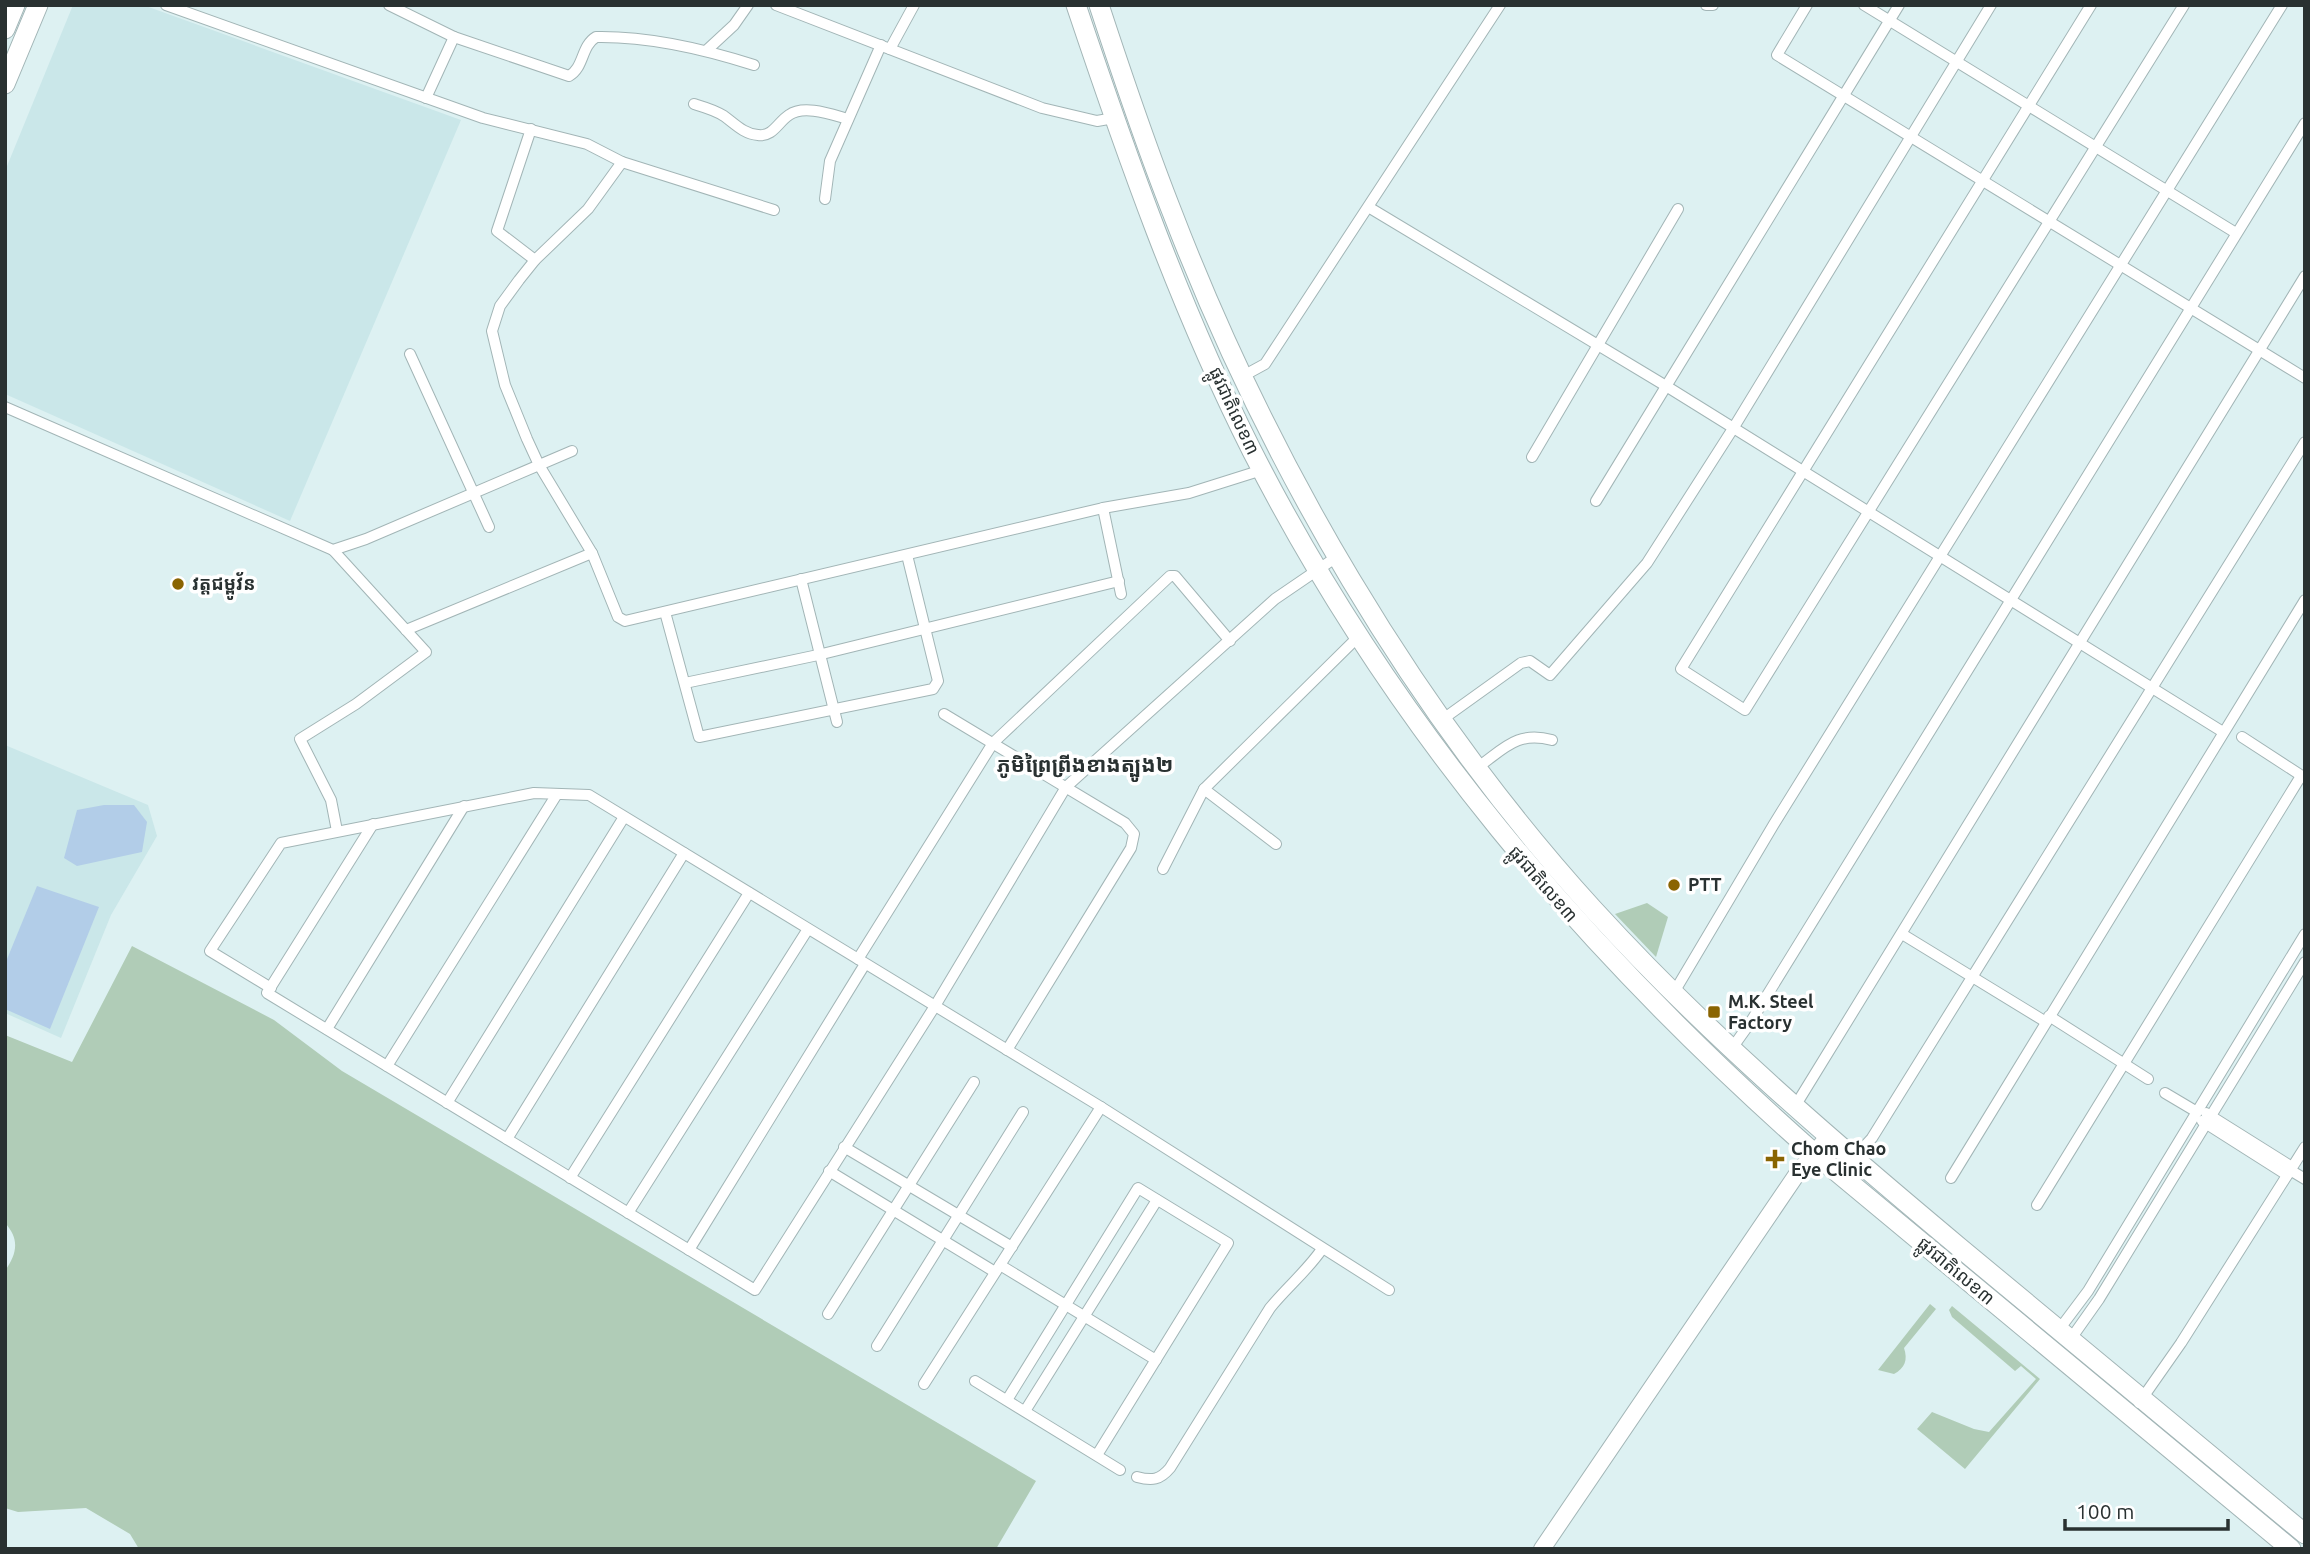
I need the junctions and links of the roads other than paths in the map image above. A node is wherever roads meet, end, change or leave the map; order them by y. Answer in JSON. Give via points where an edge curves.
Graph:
{"nodes":[{"id":1,"x":15,"y":5,"type":"edge"},
{"id":2,"x":38,"y":5,"type":"edge"},
{"id":3,"x":166,"y":5,"type":"edge"},
{"id":4,"x":388,"y":5,"type":"edge"},
{"id":5,"x":425,"y":5,"type":"edge"},
{"id":6,"x":748,"y":5,"type":"edge"},
{"id":7,"x":776,"y":5,"type":"edge"},
{"id":8,"x":914,"y":5,"type":"edge"},
{"id":9,"x":1076,"y":5,"type":"edge"},
{"id":10,"x":1099,"y":5,"type":"edge"},
{"id":11,"x":1500,"y":5,"type":"edge"},
{"id":12,"x":1706,"y":5,"type":"edge"},
{"id":13,"x":1713,"y":5,"type":"edge"},
{"id":14,"x":1807,"y":5,"type":"edge"},
{"id":15,"x":1864,"y":5,"type":"edge"},
{"id":16,"x":1899,"y":5,"type":"edge"},
{"id":17,"x":1991,"y":5,"type":"edge"},
{"id":18,"x":2091,"y":5,"type":"edge"},
{"id":19,"x":2184,"y":5,"type":"edge"},
{"id":20,"x":2282,"y":5,"type":"edge"},
{"id":21,"x":420,"y":18,"type":"junction"},
{"id":22,"x":1889,"y":20,"type":"junction"},
{"id":23,"x":5,"y":29,"type":"edge"},
{"id":24,"x":454,"y":37,"type":"junction"},
{"id":25,"x":885,"y":47,"type":"junction"},
{"id":26,"x":707,"y":50,"type":"junction"},
{"id":27,"x":1956,"y":62,"type":"junction"},
{"id":28,"x":754,"y":65,"type":"dead end"},
{"id":29,"x":5,"y":84,"type":"edge"},
{"id":30,"x":1844,"y":95,"type":"junction"},
{"id":31,"x":426,"y":98,"type":"junction"},
{"id":32,"x":694,"y":104,"type":"dead end"},
{"id":33,"x":2028,"y":105,"type":"junction"},
{"id":34,"x":1114,"y":118,"type":"junction"},
{"id":35,"x":848,"y":119,"type":"junction"},
{"id":36,"x":2305,"y":123,"type":"edge"},
{"id":37,"x":531,"y":129,"type":"junction"},
{"id":38,"x":1911,"y":136,"type":"junction"},
{"id":39,"x":2096,"y":147,"type":"junction"},
{"id":40,"x":622,"y":162,"type":"junction"},
{"id":41,"x":1982,"y":180,"type":"junction"},
{"id":42,"x":2168,"y":191,"type":"junction"},
{"id":43,"x":825,"y":199,"type":"dead end"},
{"id":44,"x":1370,"y":208,"type":"junction"},
{"id":45,"x":1678,"y":209,"type":"dead end"},
{"id":46,"x":774,"y":210,"type":"dead end"},
{"id":47,"x":2050,"y":221,"type":"junction"},
{"id":48,"x":2236,"y":233,"type":"junction"},
{"id":49,"x":535,"y":260,"type":"junction"},
{"id":50,"x":2123,"y":266,"type":"junction"},
{"id":51,"x":2305,"y":276,"type":"edge"},
{"id":52,"x":2191,"y":307,"type":"junction"},
{"id":53,"x":1598,"y":344,"type":"junction"},
{"id":54,"x":2259,"y":351,"type":"junction"},
{"id":55,"x":410,"y":354,"type":"dead end"},
{"id":56,"x":1243,"y":376,"type":"junction"},
{"id":57,"x":2305,"y":379,"type":"edge"},
{"id":58,"x":1666,"y":386,"type":"junction"},
{"id":59,"x":5,"y":407,"type":"edge"},
{"id":60,"x":1734,"y":427,"type":"junction"},
{"id":61,"x":2305,"y":442,"type":"edge"},
{"id":62,"x":572,"y":451,"type":"dead end"},
{"id":63,"x":1532,"y":457,"type":"dead end"},
{"id":64,"x":539,"y":465,"type":"junction"},
{"id":65,"x":1262,"y":470,"type":"junction"},
{"id":66,"x":1802,"y":471,"type":"junction"},
{"id":67,"x":472,"y":494,"type":"junction"},
{"id":68,"x":1596,"y":501,"type":"dead end"},
{"id":69,"x":1103,"y":508,"type":"junction"},
{"id":70,"x":1869,"y":511,"type":"junction"},
{"id":71,"x":489,"y":527,"type":"dead end"},
{"id":72,"x":333,"y":550,"type":"junction"},
{"id":73,"x":593,"y":553,"type":"junction"},
{"id":74,"x":907,"y":555,"type":"junction"},
{"id":75,"x":1338,"y":556,"type":"junction"},
{"id":76,"x":1939,"y":557,"type":"junction"},
{"id":77,"x":1319,"y":569,"type":"junction"},
{"id":78,"x":801,"y":579,"type":"junction"},
{"id":79,"x":1119,"y":582,"type":"junction"},
{"id":80,"x":1121,"y":594,"type":"dead end"},
{"id":81,"x":2011,"y":600,"type":"junction"},
{"id":82,"x":2305,"y":600,"type":"edge"},
{"id":83,"x":665,"y":612,"type":"junction"},
{"id":84,"x":925,"y":627,"type":"junction"},
{"id":85,"x":406,"y":630,"type":"junction"},
{"id":86,"x":1360,"y":635,"type":"junction"},
{"id":87,"x":1230,"y":641,"type":"junction"},
{"id":88,"x":2079,"y":643,"type":"junction"},
{"id":89,"x":818,"y":655,"type":"junction"},
{"id":90,"x":685,"y":683,"type":"junction"},
{"id":91,"x":2152,"y":688,"type":"junction"},
{"id":92,"x":832,"y":708,"type":"junction"},
{"id":93,"x":944,"y":714,"type":"dead end"},
{"id":94,"x":1443,"y":719,"type":"junction"},
{"id":95,"x":837,"y":722,"type":"dead end"},
{"id":96,"x":2223,"y":732,"type":"junction"},
{"id":97,"x":2242,"y":737,"type":"dead end"},
{"id":98,"x":1552,"y":740,"type":"dead end"},
{"id":99,"x":993,"y":744,"type":"junction"},
{"id":100,"x":1478,"y":767,"type":"junction"},
{"id":101,"x":2303,"y":777,"type":"edge"},
{"id":102,"x":1066,"y":787,"type":"junction"},
{"id":103,"x":1204,"y":789,"type":"junction"},
{"id":104,"x":557,"y":794,"type":"junction"},
{"id":105,"x":464,"y":806,"type":"junction"},
{"id":106,"x":624,"y":817,"type":"junction"},
{"id":107,"x":373,"y":824,"type":"junction"},
{"id":108,"x":337,"y":831,"type":"junction"},
{"id":109,"x":1276,"y":844,"type":"dead end"},
{"id":110,"x":684,"y":853,"type":"junction"},
{"id":111,"x":1163,"y":869,"type":"dead end"},
{"id":112,"x":750,"y":893,"type":"junction"},
{"id":113,"x":808,"y":929,"type":"junction"},
{"id":114,"x":2305,"y":933,"type":"edge"},
{"id":115,"x":1902,"y":934,"type":"junction"},
{"id":116,"x":861,"y":961,"type":"junction"},
{"id":117,"x":2305,"y":962,"type":"edge"},
{"id":118,"x":1972,"y":978,"type":"junction"},
{"id":119,"x":271,"y":988,"type":"junction"},
{"id":120,"x":1673,"y":994,"type":"junction"},
{"id":121,"x":935,"y":1006,"type":"junction"},
{"id":122,"x":2048,"y":1019,"type":"junction"},
{"id":123,"x":327,"y":1029,"type":"junction"},
{"id":124,"x":1007,"y":1050,"type":"junction"},
{"id":125,"x":1730,"y":1051,"type":"junction"},
{"id":126,"x":2125,"y":1064,"type":"junction"},
{"id":127,"x":387,"y":1066,"type":"junction"},
{"id":128,"x":2148,"y":1079,"type":"dead end"},
{"id":129,"x":974,"y":1082,"type":"dead end"},
{"id":130,"x":2165,"y":1093,"type":"dead end"},
{"id":131,"x":447,"y":1103,"type":"junction"},
{"id":132,"x":1101,"y":1107,"type":"junction"},
{"id":133,"x":1794,"y":1108,"type":"junction"},
{"id":134,"x":1023,"y":1112,"type":"dead end"},
{"id":135,"x":2196,"y":1112,"type":"junction"},
{"id":136,"x":2208,"y":1120,"type":"junction"},
{"id":137,"x":1828,"y":1137,"type":"junction"},
{"id":138,"x":507,"y":1139,"type":"junction"},
{"id":139,"x":844,"y":1147,"type":"junction"},
{"id":140,"x":2305,"y":1147,"type":"edge"},
{"id":141,"x":1814,"y":1153,"type":"junction"},
{"id":142,"x":1854,"y":1159,"type":"junction"},
{"id":143,"x":829,"y":1171,"type":"junction"},
{"id":144,"x":2290,"y":1171,"type":"junction"},
{"id":145,"x":1840,"y":1173,"type":"junction"},
{"id":146,"x":570,"y":1178,"type":"junction"},
{"id":147,"x":1951,"y":1178,"type":"dead end"},
{"id":148,"x":2305,"y":1179,"type":"edge"},
{"id":149,"x":909,"y":1186,"type":"junction"},
{"id":150,"x":1157,"y":1200,"type":"junction"},
{"id":151,"x":2037,"y":1205,"type":"dead end"},
{"id":152,"x":893,"y":1210,"type":"junction"},
{"id":153,"x":628,"y":1213,"type":"junction"},
{"id":154,"x":959,"y":1215,"type":"junction"},
{"id":155,"x":943,"y":1240,"type":"junction"},
{"id":156,"x":1012,"y":1247,"type":"junction"},
{"id":157,"x":1322,"y":1249,"type":"junction"},
{"id":158,"x":689,"y":1250,"type":"junction"},
{"id":159,"x":998,"y":1269,"type":"junction"},
{"id":160,"x":1389,"y":1290,"type":"dead end"},
{"id":161,"x":1066,"y":1305,"type":"junction"},
{"id":162,"x":828,"y":1314,"type":"dead end"},
{"id":163,"x":1085,"y":1316,"type":"junction"},
{"id":164,"x":2064,"y":1335,"type":"junction"},
{"id":165,"x":877,"y":1346,"type":"dead end"},
{"id":166,"x":1156,"y":1360,"type":"junction"},
{"id":167,"x":975,"y":1381,"type":"dead end"},
{"id":168,"x":924,"y":1384,"type":"dead end"},
{"id":169,"x":1007,"y":1400,"type":"junction"},
{"id":170,"x":2135,"y":1408,"type":"junction"},
{"id":171,"x":1026,"y":1411,"type":"junction"},
{"id":172,"x":1097,"y":1455,"type":"junction"},
{"id":173,"x":1120,"y":1470,"type":"dead end"},
{"id":174,"x":1137,"y":1477,"type":"dead end"},
{"id":175,"x":2305,"y":1534,"type":"edge"},
{"id":176,"x":1542,"y":1549,"type":"edge"},
{"id":177,"x":2291,"y":1549,"type":"edge"}],
"edges":[{"from":1,"to":23,"type":"highway"},
{"from":2,"to":29,"type":"highway"},
{"from":3,"to":31,"type":"street"},
{"from":4,"to":21,"type":"street"},
{"from":5,"to":21,"type":"street"},
{"from":6,"to":26,"type":"street"},
{"from":7,"to":25,"type":"street"},
{"from":8,"to":25,"type":"street"},
{"from":9,"to":34,"type":"highway","name":"ផ្លូវជាតិលេខ៣"},
{"from":10,"to":56,"type":"highway","name":"ផ្លូវជាតិលេខ៣","via":[[1169,207]]},
{"from":11,"to":44,"type":"street"},
{"from":12,"to":13,"type":"street"},
{"from":14,"to":30,"type":"street","via":[[1777,55]]},
{"from":15,"to":22,"type":"street"},
{"from":16,"to":22,"type":"street"},
{"from":17,"to":27,"type":"street"},
{"from":18,"to":33,"type":"street"},
{"from":19,"to":39,"type":"street"},
{"from":20,"to":42,"type":"street"},
{"from":21,"to":24,"type":"street"},
{"from":22,"to":27,"type":"street"},
{"from":22,"to":30,"type":"street"},
{"from":24,"to":26,"type":"street","via":[[569,76],[596,37]]},
{"from":24,"to":31,"type":"street"},
{"from":25,"to":34,"type":"street","via":[[1042,108],[1097,121]]},
{"from":25,"to":35,"type":"street"},
{"from":26,"to":28,"type":"street"},
{"from":27,"to":33,"type":"street"},
{"from":27,"to":38,"type":"street"},
{"from":30,"to":38,"type":"street"},
{"from":30,"to":58,"type":"street"},
{"from":31,"to":37,"type":"street"},
{"from":32,"to":35,"type":"street","via":[[760,136],[801,111]]},
{"from":33,"to":39,"type":"street"},
{"from":33,"to":41,"type":"street"},
{"from":34,"to":65,"type":"highway","name":"ផ្លូវជាតិលេខ៣","via":[[1156,235]]},
{"from":35,"to":43,"type":"street","via":[[830,161]]},
{"from":36,"to":48,"type":"street"},
{"from":37,"to":40,"type":"street","via":[[587,144]]},
{"from":37,"to":49,"type":"street","via":[[497,231]]},
{"from":38,"to":41,"type":"street"},
{"from":38,"to":60,"type":"street"},
{"from":39,"to":42,"type":"street"},
{"from":39,"to":47,"type":"street"},
{"from":40,"to":46,"type":"street"},
{"from":40,"to":49,"type":"street","via":[[588,209]]},
{"from":41,"to":47,"type":"street"},
{"from":41,"to":66,"type":"street"},
{"from":42,"to":48,"type":"street"},
{"from":42,"to":50,"type":"street"},
{"from":44,"to":53,"type":"street"},
{"from":44,"to":56,"type":"street","via":[[1265,365]]},
{"from":45,"to":53,"type":"street"},
{"from":47,"to":50,"type":"street"},
{"from":47,"to":70,"type":"street"},
{"from":48,"to":52,"type":"street"},
{"from":49,"to":64,"type":"street","via":[[500,306],[492,331],[505,385]]},
{"from":50,"to":52,"type":"street"},
{"from":50,"to":76,"type":"street"},
{"from":51,"to":54,"type":"street"},
{"from":52,"to":54,"type":"street"},
{"from":52,"to":81,"type":"street"},
{"from":53,"to":58,"type":"street"},
{"from":53,"to":63,"type":"street"},
{"from":54,"to":57,"type":"street"},
{"from":54,"to":88,"type":"street"},
{"from":55,"to":67,"type":"street"},
{"from":56,"to":75,"type":"highway","name":"ផ្លូវជាតិលេខ៣"},
{"from":58,"to":60,"type":"street"},
{"from":58,"to":68,"type":"street"},
{"from":59,"to":72,"type":"street"},
{"from":60,"to":66,"type":"street"},
{"from":60,"to":94,"type":"street","via":[[1647,563],[1550,674],[1530,661],[1521,663]]},
{"from":61,"to":91,"type":"street"},
{"from":62,"to":64,"type":"street"},
{"from":64,"to":67,"type":"street"},
{"from":64,"to":73,"type":"street"},
{"from":65,"to":69,"type":"street","via":[[1189,493]]},
{"from":65,"to":77,"type":"highway","name":"ផ្លូវជាតិលេខ៣"},
{"from":66,"to":70,"type":"street"},
{"from":66,"to":70,"type":"street","via":[[1681,669],[1745,710]]},
{"from":67,"to":71,"type":"street"},
{"from":67,"to":72,"type":"street"},
{"from":69,"to":74,"type":"street"},
{"from":69,"to":79,"type":"street"},
{"from":70,"to":76,"type":"street"},
{"from":72,"to":85,"type":"street"},
{"from":73,"to":83,"type":"street","via":[[620,620]]},
{"from":73,"to":85,"type":"street"},
{"from":74,"to":78,"type":"street"},
{"from":74,"to":84,"type":"street"},
{"from":75,"to":77,"type":"street"},
{"from":75,"to":94,"type":"highway","name":"ផ្លូវជាតិលេខ៣"},
{"from":76,"to":81,"type":"street"},
{"from":76,"to":120,"type":"street"},
{"from":77,"to":86,"type":"highway","name":"ផ្លូវជាតិលេខ៣"},
{"from":77,"to":87,"type":"street","via":[[1275,599]]},
{"from":78,"to":83,"type":"street"},
{"from":78,"to":89,"type":"street"},
{"from":79,"to":80,"type":"street"},
{"from":79,"to":84,"type":"street"},
{"from":81,"to":88,"type":"street"},
{"from":81,"to":125,"type":"street"},
{"from":82,"to":96,"type":"street"},
{"from":83,"to":90,"type":"street"},
{"from":84,"to":89,"type":"street"},
{"from":84,"to":92,"type":"street","via":[[937,686]]},
{"from":85,"to":108,"type":"street","via":[[426,652],[300,738],[331,800]]},
{"from":86,"to":103,"type":"street"},
{"from":86,"to":141,"type":"highway","name":"ផ្លូវជាតិលេខ៣","via":[[1459,780],[1564,908],[1674,1025]]},
{"from":87,"to":99,"type":"street","via":[[1175,576],[1170,576]]},
{"from":87,"to":102,"type":"street"},
{"from":88,"to":91,"type":"street"},
{"from":88,"to":115,"type":"street"},
{"from":89,"to":90,"type":"street"},
{"from":89,"to":92,"type":"street"},
{"from":90,"to":92,"type":"street","via":[[699,737]]},
{"from":91,"to":96,"type":"street"},
{"from":91,"to":118,"type":"street"},
{"from":92,"to":95,"type":"street"},
{"from":93,"to":99,"type":"street"},
{"from":94,"to":100,"type":"highway","name":"ផ្លូវជាតិលេខ៣"},
{"from":96,"to":122,"type":"street"},
{"from":97,"to":101,"type":"street"},
{"from":98,"to":100,"type":"street","via":[[1533,735],[1520,738]]},
{"from":99,"to":102,"type":"street"},
{"from":99,"to":116,"type":"street"},
{"from":100,"to":120,"type":"highway","name":"ផ្លូវជាតិលេខ៣","via":[[1578,891]]},
{"from":101,"to":126,"type":"street"},
{"from":102,"to":121,"type":"street"},
{"from":102,"to":124,"type":"street","via":[[1125,823],[1134,834],[1131,848]]},
{"from":103,"to":109,"type":"street"},
{"from":103,"to":111,"type":"street"},
{"from":104,"to":105,"type":"street","via":[[534,793]]},
{"from":104,"to":106,"type":"street","via":[[589,795]]},
{"from":104,"to":127,"type":"street"},
{"from":105,"to":107,"type":"street"},
{"from":105,"to":123,"type":"street"},
{"from":106,"to":110,"type":"street"},
{"from":106,"to":131,"type":"street"},
{"from":107,"to":108,"type":"street"},
{"from":107,"to":119,"type":"street"},
{"from":108,"to":119,"type":"street","via":[[278,846],[210,951]]},
{"from":110,"to":112,"type":"street"},
{"from":110,"to":138,"type":"street"},
{"from":112,"to":113,"type":"street"},
{"from":112,"to":146,"type":"street"},
{"from":113,"to":116,"type":"street"},
{"from":113,"to":153,"type":"street"},
{"from":114,"to":135,"type":"street"},
{"from":115,"to":118,"type":"street"},
{"from":115,"to":133,"type":"street"},
{"from":116,"to":121,"type":"street"},
{"from":116,"to":158,"type":"street"},
{"from":117,"to":136,"type":"street"},
{"from":118,"to":122,"type":"street"},
{"from":118,"to":142,"type":"street"},
{"from":119,"to":123,"type":"street","via":[[267,993]]},
{"from":120,"to":125,"type":"highway","name":"ផ្លូវជាតិលេខ៣"},
{"from":121,"to":124,"type":"street"},
{"from":121,"to":139,"type":"street"},
{"from":122,"to":126,"type":"street"},
{"from":122,"to":147,"type":"street"},
{"from":123,"to":127,"type":"street"},
{"from":124,"to":132,"type":"street"},
{"from":125,"to":133,"type":"highway","name":"ផ្លូវជាតិលេខ៣"},
{"from":126,"to":128,"type":"street"},
{"from":126,"to":151,"type":"street"},
{"from":127,"to":131,"type":"street"},
{"from":129,"to":149,"type":"street"},
{"from":130,"to":135,"type":"street"},
{"from":131,"to":138,"type":"street"},
{"from":132,"to":156,"type":"street"},
{"from":132,"to":157,"type":"street"},
{"from":133,"to":137,"type":"highway","name":"ផ្លូវជាតិលេខ៣"},
{"from":134,"to":154,"type":"street"},
{"from":135,"to":136,"type":"street"},
{"from":135,"to":164,"type":"street"},
{"from":136,"to":144,"type":"street"},
{"from":136,"to":164,"type":"street","via":[[2099,1299]]},
{"from":137,"to":141,"type":"street"},
{"from":137,"to":142,"type":"highway","name":"ផ្លូវជាតិលេខ៣"},
{"from":138,"to":146,"type":"street"},
{"from":139,"to":143,"type":"street"},
{"from":139,"to":149,"type":"street"},
{"from":140,"to":144,"type":"street"},
{"from":141,"to":145,"type":"highway","name":"ផ្លូវជាតិលេខ៣"},
{"from":141,"to":176,"type":"street"},
{"from":142,"to":145,"type":"street"},
{"from":142,"to":164,"type":"highway","name":"ផ្លូវជាតិលេខ៣"},
{"from":143,"to":152,"type":"street"},
{"from":143,"to":158,"type":"street","via":[[755,1290]]},
{"from":144,"to":148,"type":"street"},
{"from":144,"to":170,"type":"street"},
{"from":145,"to":170,"type":"highway","name":"ផ្លូវជាតិលេខ៣"},
{"from":146,"to":153,"type":"street"},
{"from":149,"to":152,"type":"street"},
{"from":149,"to":154,"type":"street"},
{"from":150,"to":161,"type":"street","via":[[1138,1188]]},
{"from":150,"to":163,"type":"street"},
{"from":150,"to":166,"type":"street","via":[[1228,1243]]},
{"from":152,"to":155,"type":"street"},
{"from":152,"to":162,"type":"street"},
{"from":153,"to":158,"type":"street"},
{"from":154,"to":155,"type":"street"},
{"from":154,"to":156,"type":"street"},
{"from":155,"to":159,"type":"street"},
{"from":155,"to":165,"type":"street"},
{"from":156,"to":159,"type":"street"},
{"from":157,"to":160,"type":"street"},
{"from":157,"to":174,"type":"street","via":[[1270,1308],[1170,1468],[1152,1481]]},
{"from":159,"to":161,"type":"street"},
{"from":159,"to":168,"type":"street"},
{"from":161,"to":163,"type":"street"},
{"from":161,"to":169,"type":"street"},
{"from":163,"to":166,"type":"street"},
{"from":163,"to":171,"type":"street"},
{"from":164,"to":170,"type":"highway","name":"ផ្លូវជាតិលេខ៣"},
{"from":166,"to":172,"type":"street"},
{"from":167,"to":169,"type":"street"},
{"from":169,"to":171,"type":"street"},
{"from":170,"to":175,"type":"highway","name":"ផ្លូវជាតិលេខ៣"},
{"from":170,"to":177,"type":"highway","name":"ផ្លូវជាតិលេខ៣"},
{"from":171,"to":172,"type":"street"},
{"from":172,"to":173,"type":"street"}]}
